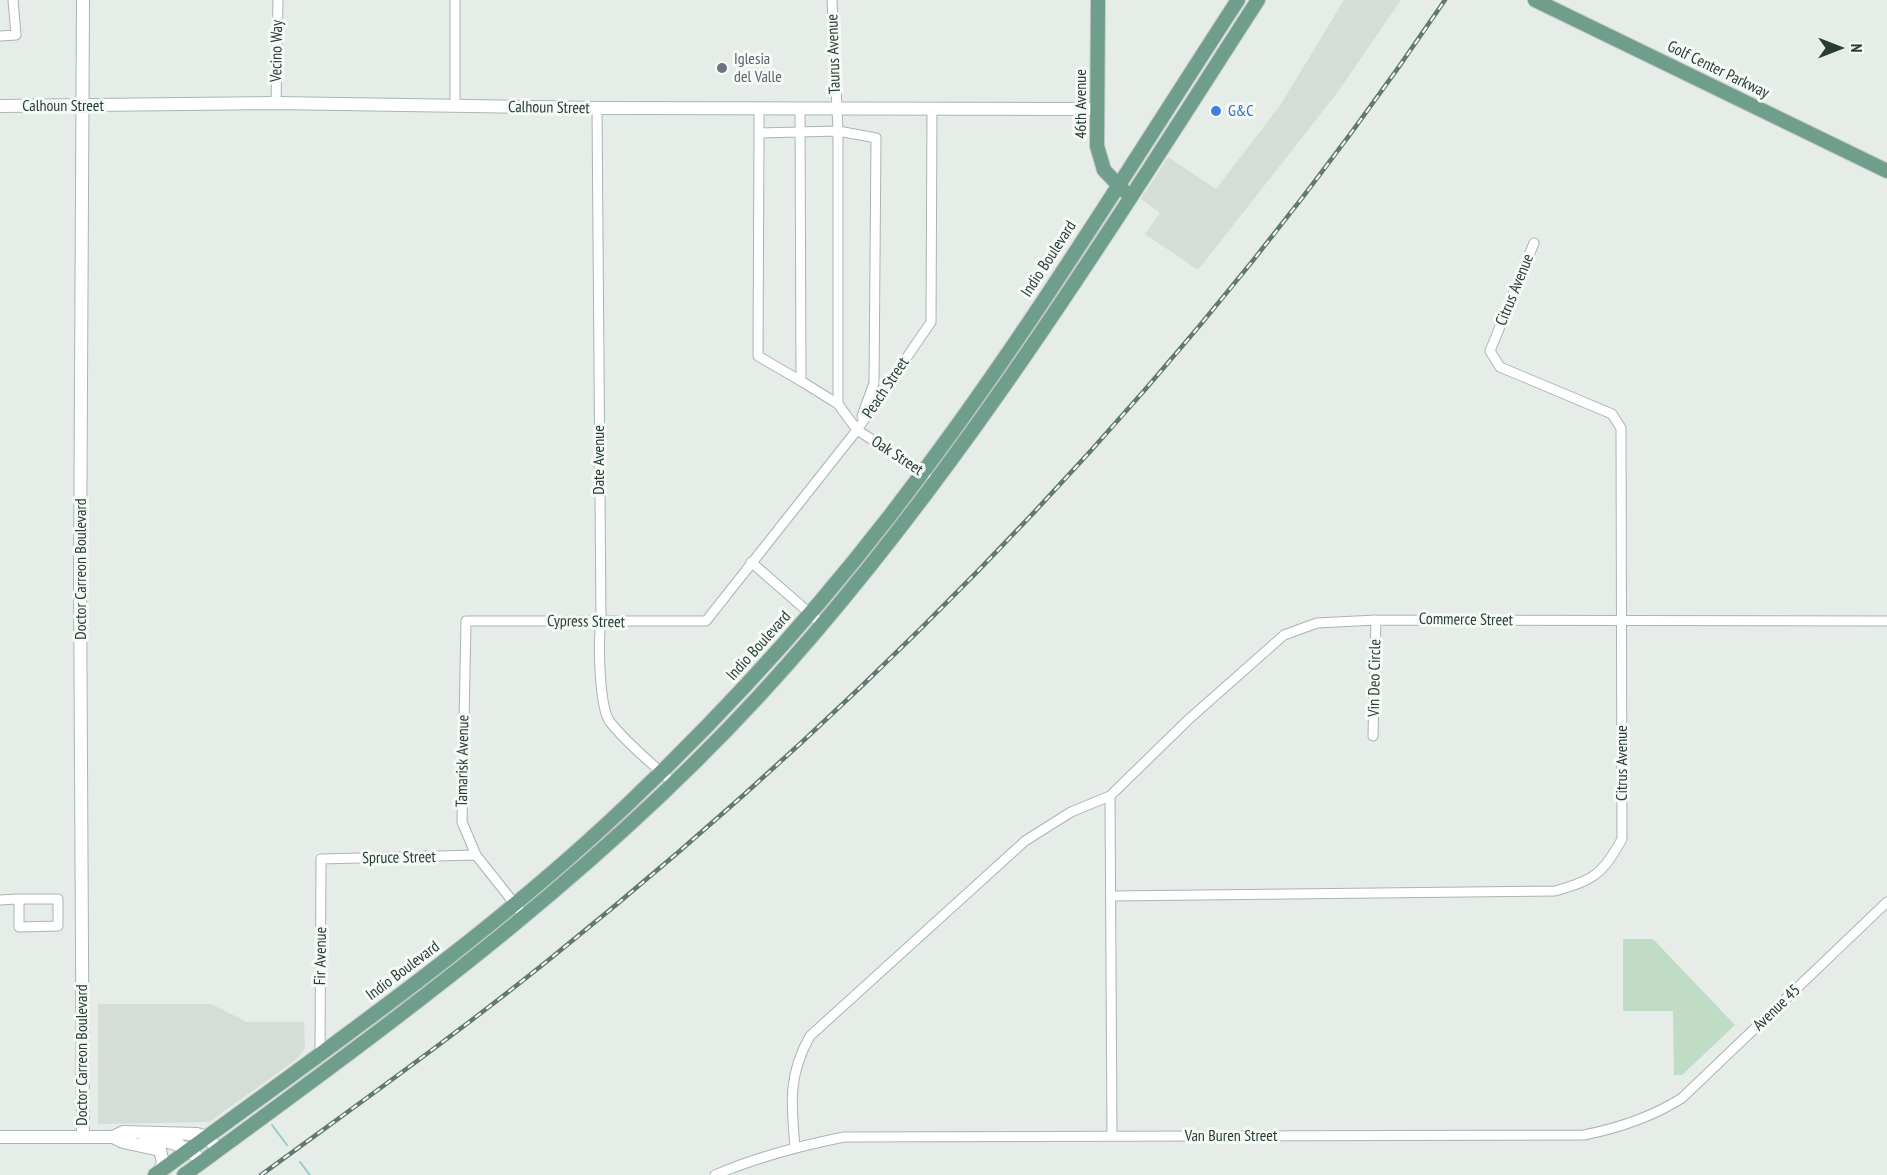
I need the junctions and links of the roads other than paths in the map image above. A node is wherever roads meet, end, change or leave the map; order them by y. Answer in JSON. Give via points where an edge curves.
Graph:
{"nodes":[{"id":1,"x":14,"y":0,"type":"edge"},
{"id":2,"x":83,"y":0,"type":"edge"},
{"id":3,"x":278,"y":0,"type":"edge"},
{"id":4,"x":454,"y":0,"type":"edge"},
{"id":5,"x":832,"y":0,"type":"edge"},
{"id":6,"x":1098,"y":0,"type":"edge"},
{"id":7,"x":1238,"y":0,"type":"edge"},
{"id":8,"x":1258,"y":0,"type":"edge"},
{"id":9,"x":1536,"y":0,"type":"edge"},
{"id":10,"x":0,"y":36,"type":"edge"},
{"id":11,"x":276,"y":103,"type":"junction"},
{"id":12,"x":0,"y":106,"type":"edge"},
{"id":13,"x":82,"y":106,"type":"junction"},
{"id":14,"x":455,"y":106,"type":"junction"},
{"id":15,"x":597,"y":108,"type":"junction"},
{"id":16,"x":932,"y":108,"type":"junction"},
{"id":17,"x":759,"y":109,"type":"junction"},
{"id":18,"x":800,"y":109,"type":"junction"},
{"id":19,"x":836,"y":109,"type":"junction"},
{"id":20,"x":1097,"y":109,"type":"junction"},
{"id":21,"x":838,"y":131,"type":"junction"},
{"id":22,"x":759,"y":133,"type":"junction"},
{"id":23,"x":802,"y":133,"type":"junction"},
{"id":24,"x":1887,"y":171,"type":"edge"},
{"id":25,"x":1118,"y":184,"type":"junction"},
{"id":26,"x":1130,"y":196,"type":"junction"},
{"id":27,"x":1534,"y":243,"type":"dead end"},
{"id":28,"x":801,"y":381,"type":"junction"},
{"id":29,"x":838,"y":404,"type":"junction"},
{"id":30,"x":857,"y":430,"type":"junction"},
{"id":31,"x":923,"y":472,"type":"junction"},
{"id":32,"x":937,"y":481,"type":"junction"},
{"id":33,"x":751,"y":562,"type":"junction"},
{"id":34,"x":810,"y":613,"type":"junction"},
{"id":35,"x":1376,"y":620,"type":"junction"},
{"id":36,"x":466,"y":621,"type":"joint"},
{"id":37,"x":706,"y":621,"type":"joint"},
{"id":38,"x":1887,"y":621,"type":"edge"},
{"id":39,"x":601,"y":622,"type":"junction"},
{"id":40,"x":1623,"y":622,"type":"junction"},
{"id":41,"x":822,"y":624,"type":"junction"},
{"id":42,"x":1373,"y":736,"type":"dead end"},
{"id":43,"x":661,"y":772,"type":"junction"},
{"id":44,"x":673,"y":783,"type":"junction"},
{"id":45,"x":1110,"y":796,"type":"junction"},
{"id":46,"x":476,"y":855,"type":"junction"},
{"id":47,"x":321,"y":859,"type":"joint"},
{"id":48,"x":1112,"y":896,"type":"junction"},
{"id":49,"x":20,"y":899,"type":"junction"},
{"id":50,"x":0,"y":900,"type":"edge"},
{"id":51,"x":1887,"y":902,"type":"edge"},
{"id":52,"x":515,"y":904,"type":"junction"},
{"id":53,"x":525,"y":917,"type":"junction"},
{"id":54,"x":320,"y":1053,"type":"junction"},
{"id":55,"x":1664,"y":1110,"type":"joint"},
{"id":56,"x":1112,"y":1136,"type":"junction"},
{"id":57,"x":0,"y":1137,"type":"edge"},
{"id":58,"x":82,"y":1137,"type":"junction"},
{"id":59,"x":207,"y":1137,"type":"junction"},
{"id":60,"x":118,"y":1140,"type":"junction"},
{"id":61,"x":795,"y":1147,"type":"junction"},
{"id":62,"x":190,"y":1149,"type":"junction"},
{"id":63,"x":218,"y":1150,"type":"junction"},
{"id":64,"x":202,"y":1162,"type":"junction"},
{"id":65,"x":157,"y":1174,"type":"edge"},
{"id":66,"x":184,"y":1175,"type":"edge"},
{"id":67,"x":715,"y":1175,"type":"edge"}],
"edges":[{"from":1,"to":10,"type":"street","via":[[16,35]]},
{"from":2,"to":13,"type":"main road","name":"Doctor Carreon Boulevard"},
{"from":3,"to":11,"type":"street","name":"Vecino Way"},
{"from":4,"to":14,"type":"street"},
{"from":5,"to":19,"type":"street","name":"Taurus Avenue"},
{"from":6,"to":20,"type":"main road","name":"46th Avenue"},
{"from":7,"to":25,"type":"main road","name":"Indio Boulevard"},
{"from":8,"to":26,"type":"main road","name":"Indio Boulevard"},
{"from":9,"to":24,"type":"main road","name":"Golf Center Parkway"},
{"from":11,"to":13,"type":"main road","name":"Calhoun Street"},
{"from":11,"to":14,"type":"main road","name":"Calhoun Street"},
{"from":12,"to":13,"type":"main road","name":"Calhoun Street"},
{"from":13,"to":58,"type":"main road","name":"Doctor Carreon Boulevard"},
{"from":14,"to":15,"type":"main road","name":"Calhoun Street"},
{"from":15,"to":17,"type":"main road","name":"Calhoun Street"},
{"from":15,"to":39,"type":"street","name":"Date Avenue"},
{"from":16,"to":19,"type":"main road","name":"Calhoun Street"},
{"from":16,"to":20,"type":"main road","name":"Calhoun Street"},
{"from":16,"to":30,"type":"street","name":"Peach Street","via":[[931,322]]},
{"from":17,"to":18,"type":"main road","name":"Calhoun Street"},
{"from":17,"to":22,"type":"street"},
{"from":18,"to":19,"type":"main road","name":"Calhoun Street"},
{"from":18,"to":23,"type":"street"},
{"from":19,"to":21,"type":"street","name":"Taurus Avenue"},
{"from":20,"to":25,"type":"main road","name":"46th Avenue","via":[[1100,159],[1107,174]]},
{"from":21,"to":23,"type":"street"},
{"from":21,"to":29,"type":"street","name":"Taurus Avenue"},
{"from":21,"to":30,"type":"street","via":[[876,138],[874,383]]},
{"from":22,"to":23,"type":"street"},
{"from":22,"to":28,"type":"street","via":[[758,356]]},
{"from":23,"to":28,"type":"street"},
{"from":25,"to":26,"type":"main road","name":"46th Avenue"},
{"from":25,"to":31,"type":"main road","name":"Indio Boulevard"},
{"from":26,"to":32,"type":"main road","name":"Indio Boulevard","via":[[986,415]]},
{"from":27,"to":40,"type":"street","name":"Citrus Avenue","via":[[1490,351],[1500,367],[1612,414],[1621,428]]},
{"from":28,"to":29,"type":"street"},
{"from":29,"to":30,"type":"street"},
{"from":30,"to":31,"type":"street","name":"Oak Street"},
{"from":30,"to":33,"type":"street","name":"Peach Street"},
{"from":31,"to":32,"type":"street","name":"Oak Street"},
{"from":31,"to":34,"type":"main road","name":"Indio Boulevard"},
{"from":32,"to":41,"type":"main road","name":"Indio Boulevard"},
{"from":33,"to":34,"type":"street"},
{"from":33,"to":37,"type":"street","name":"Peach Street"},
{"from":34,"to":41,"type":"street"},
{"from":34,"to":43,"type":"main road","name":"Indio Boulevard"},
{"from":35,"to":40,"type":"street","name":"Commerce Street"},
{"from":35,"to":42,"type":"street","name":"Vin Deo Circle"},
{"from":35,"to":45,"type":"street","name":"Commerce Street","via":[[1317,623],[1284,635]]},
{"from":36,"to":39,"type":"street","name":"Cypress Street"},
{"from":36,"to":46,"type":"street","name":"Tamarisk Avenue","via":[[462,822]]},
{"from":37,"to":39,"type":"street","name":"Cypress Street"},
{"from":38,"to":40,"type":"street","name":"Commerce Street"},
{"from":39,"to":43,"type":"street","name":"Date Avenue","via":[[597,651],[609,720]]},
{"from":40,"to":48,"type":"street","name":"Citrus Avenue","via":[[1622,839],[1608,866],[1581,884],[1555,891]]},
{"from":41,"to":44,"type":"main road","name":"Indio Boulevard"},
{"from":43,"to":44,"type":"street","name":"Date Avenue"},
{"from":43,"to":52,"type":"main road","name":"Indio Boulevard"},
{"from":44,"to":53,"type":"main road","name":"Indio Boulevard"},
{"from":45,"to":48,"type":"street"},
{"from":45,"to":61,"type":"street","via":[[1071,812],[1025,840],[810,1036],[797,1058],[790,1096]]},
{"from":46,"to":47,"type":"street","name":"Spruce Street"},
{"from":46,"to":52,"type":"street","name":"Tamarisk Avenue"},
{"from":47,"to":54,"type":"street","name":"Fir Avenue"},
{"from":48,"to":56,"type":"street"},
{"from":49,"to":49,"type":"street","via":[[58,899],[58,927],[20,927]]},
{"from":49,"to":50,"type":"street"},
{"from":51,"to":55,"type":"street","name":"Avenue 45","via":[[1699,1083]]},
{"from":52,"to":53,"type":"street","name":"Tamarisk Avenue"},
{"from":52,"to":54,"type":"main road","name":"Indio Boulevard"},
{"from":53,"to":63,"type":"main road","name":"Indio Boulevard","via":[[425,998]]},
{"from":54,"to":59,"type":"main road","name":"Indio Boulevard"},
{"from":55,"to":56,"type":"street","name":"Van Buren Street","via":[[1584,1136]]},
{"from":56,"to":61,"type":"street","name":"Van Buren Street","via":[[844,1137]]},
{"from":57,"to":58,"type":"main road"},
{"from":58,"to":60,"type":"main road"},
{"from":59,"to":60,"type":"main road","via":[[187,1132],[123,1132]]},
{"from":59,"to":62,"type":"main road","name":"Indio Boulevard"},
{"from":59,"to":63,"type":"main road"},
{"from":60,"to":62,"type":"main road","via":[[159,1140]]},
{"from":60,"to":65,"type":"main road","via":[[160,1150],[163,1162]]},
{"from":61,"to":67,"type":"street","name":"Van Buren Street"},
{"from":62,"to":64,"type":"main road"},
{"from":62,"to":65,"type":"main road","name":"Indio Boulevard"},
{"from":63,"to":64,"type":"main road","name":"Indio Boulevard"},
{"from":64,"to":66,"type":"main road","name":"Indio Boulevard"}]}
